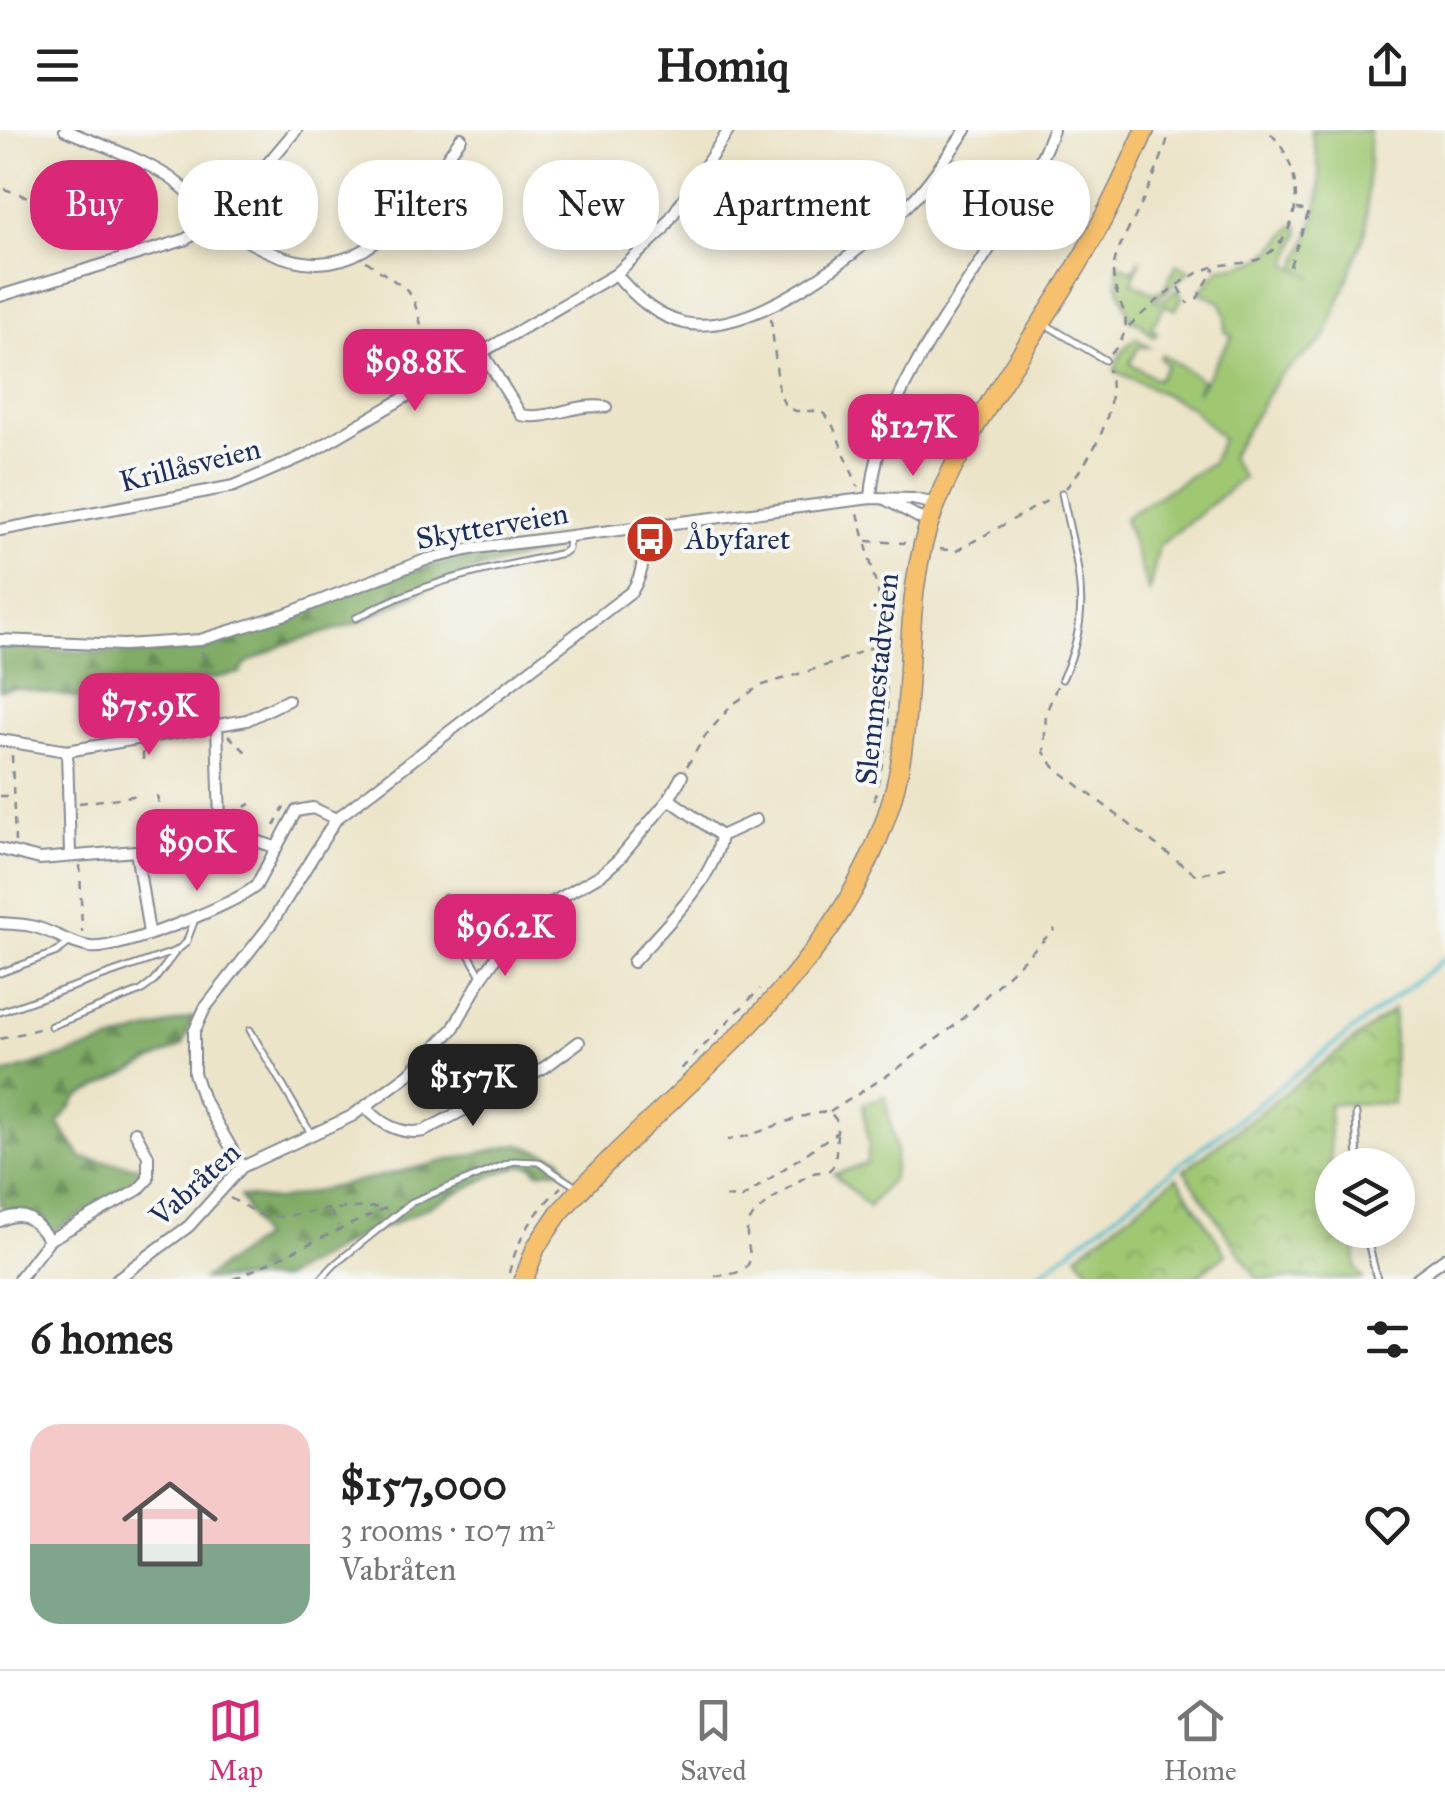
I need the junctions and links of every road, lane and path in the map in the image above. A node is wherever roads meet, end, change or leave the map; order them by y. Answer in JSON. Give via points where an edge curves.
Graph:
{"nodes":[{"id":1,"x":65,"y":130,"type":"edge"},
{"id":2,"x":296,"y":130,"type":"edge"},
{"id":3,"x":729,"y":130,"type":"edge"},
{"id":4,"x":966,"y":130,"type":"edge"},
{"id":5,"x":1053,"y":130,"type":"edge"},
{"id":6,"x":1145,"y":130,"type":"edge"},
{"id":7,"x":1170,"y":130,"type":"edge"},
{"id":8,"x":1267,"y":130,"type":"edge"},
{"id":9,"x":462,"y":138,"type":"dead end"},
{"id":10,"x":271,"y":160,"type":"edge"},
{"id":11,"x":178,"y":184,"type":"edge"},
{"id":12,"x":4,"y":189,"type":"dead end"},
{"id":13,"x":1295,"y":208,"type":"junction"},
{"id":14,"x":178,"y":242,"type":"edge"},
{"id":15,"x":267,"y":250,"type":"edge"},
{"id":16,"x":357,"y":255,"type":"junction"},
{"id":17,"x":114,"y":262,"type":"junction"},
{"id":18,"x":1216,"y":266,"type":"junction"},
{"id":19,"x":1290,"y":266,"type":"dead end"},
{"id":20,"x":616,"y":274,"type":"junction"},
{"id":21,"x":1178,"y":286,"type":"junction"},
{"id":22,"x":0,"y":296,"type":"edge"},
{"id":23,"x":1197,"y":299,"type":"dead end"},
{"id":24,"x":1188,"y":304,"type":"dead end"},
{"id":25,"x":770,"y":309,"type":"junction"},
{"id":26,"x":1042,"y":322,"type":"junction"},
{"id":27,"x":1128,"y":327,"type":"junction"},
{"id":28,"x":482,"y":352,"type":"junction"},
{"id":29,"x":1105,"y":360,"type":"junction"},
{"id":30,"x":436,"y":377,"type":"junction"},
{"id":31,"x":606,"y":407,"type":"dead end"},
{"id":32,"x":1062,"y":493,"type":"junction"},
{"id":33,"x":871,"y":498,"type":"junction"},
{"id":34,"x":884,"y":498,"type":"junction"},
{"id":35,"x":854,"y":500,"type":"junction"},
{"id":36,"x":936,"y":504,"type":"junction"},
{"id":37,"x":929,"y":522,"type":"junction"},
{"id":38,"x":642,"y":528,"type":"junction"},
{"id":39,"x":0,"y":530,"type":"edge"},
{"id":40,"x":569,"y":536,"type":"junction"},
{"id":41,"x":867,"y":541,"type":"junction"},
{"id":42,"x":905,"y":543,"type":"dead end"},
{"id":43,"x":940,"y":549,"type":"dead end"},
{"id":44,"x":356,"y":618,"type":"dead end"},
{"id":45,"x":0,"y":640,"type":"edge"},
{"id":46,"x":200,"y":640,"type":"junction"},
{"id":47,"x":884,"y":642,"type":"junction"},
{"id":48,"x":1062,"y":679,"type":"joint"},
{"id":49,"x":288,"y":700,"type":"dead end"},
{"id":50,"x":217,"y":725,"type":"junction"},
{"id":51,"x":888,"y":734,"type":"dead end"},
{"id":52,"x":143,"y":739,"type":"junction"},
{"id":53,"x":6,"y":741,"type":"edge"},
{"id":54,"x":886,"y":746,"type":"dead end"},
{"id":55,"x":67,"y":751,"type":"junction"},
{"id":56,"x":246,"y":753,"type":"dead end"},
{"id":57,"x":143,"y":765,"type":"dead end"},
{"id":58,"x":682,"y":776,"type":"joint"},
{"id":59,"x":141,"y":795,"type":"dead end"},
{"id":60,"x":157,"y":795,"type":"dead end"},
{"id":61,"x":0,"y":796,"type":"edge"},
{"id":62,"x":13,"y":796,"type":"junction"},
{"id":63,"x":669,"y":798,"type":"junction"},
{"id":64,"x":68,"y":804,"type":"junction"},
{"id":65,"x":252,"y":804,"type":"dead end"},
{"id":66,"x":873,"y":804,"type":"dead end"},
{"id":67,"x":313,"y":805,"type":"junction"},
{"id":68,"x":220,"y":819,"type":"junction"},
{"id":69,"x":336,"y":819,"type":"junction"},
{"id":70,"x":756,"y":820,"type":"dead end"},
{"id":71,"x":721,"y":836,"type":"junction"},
{"id":72,"x":166,"y":840,"type":"junction"},
{"id":73,"x":271,"y":846,"type":"junction"},
{"id":74,"x":0,"y":849,"type":"edge"},
{"id":75,"x":136,"y":850,"type":"junction"},
{"id":76,"x":16,"y":853,"type":"junction"},
{"id":77,"x":75,"y":854,"type":"junction"},
{"id":78,"x":1229,"y":867,"type":"dead end"},
{"id":79,"x":445,"y":898,"type":"dead end"},
{"id":80,"x":196,"y":916,"type":"junction"},
{"id":81,"x":0,"y":923,"type":"edge"},
{"id":82,"x":1055,"y":930,"type":"dead end"},
{"id":83,"x":149,"y":932,"type":"junction"},
{"id":84,"x":77,"y":943,"type":"junction"},
{"id":85,"x":176,"y":952,"type":"junction"},
{"id":86,"x":634,"y":962,"type":"dead end"},
{"id":87,"x":0,"y":973,"type":"edge"},
{"id":88,"x":482,"y":976,"type":"junction"},
{"id":89,"x":767,"y":982,"type":"dead end"},
{"id":90,"x":0,"y":1012,"type":"edge"},
{"id":91,"x":50,"y":1026,"type":"joint"},
{"id":92,"x":250,"y":1030,"type":"dead end"},
{"id":93,"x":0,"y":1038,"type":"edge"},
{"id":94,"x":580,"y":1042,"type":"dead end"},
{"id":95,"x":671,"y":1079,"type":"dead end"},
{"id":96,"x":366,"y":1108,"type":"junction"},
{"id":97,"x":830,"y":1112,"type":"junction"},
{"id":98,"x":1356,"y":1114,"type":"dead end"},
{"id":99,"x":135,"y":1132,"type":"dead end"},
{"id":100,"x":837,"y":1132,"type":"junction"},
{"id":101,"x":312,"y":1135,"type":"junction"},
{"id":102,"x":728,"y":1140,"type":"dead end"},
{"id":103,"x":1357,"y":1148,"type":"edge"},
{"id":104,"x":242,"y":1167,"type":"junction"},
{"id":105,"x":580,"y":1189,"type":"junction"},
{"id":106,"x":220,"y":1192,"type":"junction"},
{"id":107,"x":725,"y":1197,"type":"dead end"},
{"id":108,"x":412,"y":1202,"type":"junction"},
{"id":109,"x":385,"y":1207,"type":"junction"},
{"id":110,"x":330,"y":1210,"type":"junction"},
{"id":111,"x":0,"y":1222,"type":"edge"},
{"id":112,"x":339,"y":1229,"type":"junction"},
{"id":113,"x":49,"y":1240,"type":"junction"},
{"id":114,"x":1369,"y":1248,"type":"edge"},
{"id":115,"x":1445,"y":1258,"type":"edge"},
{"id":116,"x":715,"y":1276,"type":"dead end"},
{"id":117,"x":19,"y":1279,"type":"edge"},
{"id":118,"x":117,"y":1279,"type":"edge"},
{"id":119,"x":234,"y":1279,"type":"edge"},
{"id":120,"x":321,"y":1279,"type":"edge"},
{"id":121,"x":524,"y":1279,"type":"edge"},
{"id":122,"x":1377,"y":1279,"type":"edge"},
{"id":123,"x":1416,"y":1279,"type":"edge"}],
"edges":[{"from":1,"to":11,"type":"street"},
{"from":2,"to":10,"type":"street"},
{"from":3,"to":20,"type":"street","name":"Krillåsveien","via":[[662,231]]},
{"from":4,"to":25,"type":"street","via":[[916,197]]},
{"from":5,"to":33,"type":"street","via":[[1021,201],[895,406],[874,464]]},
{"from":6,"to":26,"type":"main road","name":"Slemmestadveien","via":[[1096,233]]},
{"from":7,"to":27,"type":"path","via":[[1115,260],[1113,278]]},
{"from":8,"to":13,"type":"path","via":[[1288,158]]},
{"from":9,"to":16,"type":"street","via":[[409,212]]},
{"from":12,"to":17,"type":"path","via":[[82,215]]},
{"from":13,"to":18,"type":"path","via":[[1290,228],[1259,259]]},
{"from":13,"to":19,"type":"path","via":[[1308,211],[1308,220]]},
{"from":14,"to":17,"type":"street"},
{"from":15,"to":16,"type":"street","via":[[305,262]]},
{"from":16,"to":30,"type":"path","via":[[406,288]]},
{"from":17,"to":22,"type":"street"},
{"from":18,"to":21,"type":"path"},
{"from":18,"to":23,"type":"path"},
{"from":20,"to":25,"type":"street","via":[[647,307],[680,322],[704,326]]},
{"from":20,"to":28,"type":"street","name":"Krillåsveien"},
{"from":21,"to":24,"type":"path"},
{"from":21,"to":27,"type":"path"},
{"from":25,"to":35,"type":"path","via":[[779,394],[786,406],[821,411],[831,421],[858,484]]},
{"from":26,"to":29,"type":"lane"},
{"from":26,"to":36,"type":"main road","name":"Slemmestadveien"},
{"from":27,"to":29,"type":"path"},
{"from":28,"to":30,"type":"street","name":"Krillåsveien"},
{"from":28,"to":31,"type":"street","via":[[520,416]]},
{"from":29,"to":32,"type":"path","via":[[1112,402],[1087,462]]},
{"from":30,"to":39,"type":"street","name":"Krillåsveien","via":[[258,478]]},
{"from":32,"to":43,"type":"path","via":[[956,551]]},
{"from":32,"to":48,"type":"lane","via":[[1082,620]]},
{"from":33,"to":34,"type":"street","name":"Skytterveien"},
{"from":33,"to":35,"type":"street","name":"Skytterveien"},
{"from":34,"to":36,"type":"street","name":"Skytterveien"},
{"from":34,"to":37,"type":"street","name":"Skytterveien"},
{"from":35,"to":38,"type":"street","name":"Skytterveien"},
{"from":35,"to":41,"type":"path"},
{"from":36,"to":37,"type":"main road","name":"Slemmestadveien"},
{"from":37,"to":105,"type":"main road","name":"Slemmestadveien","via":[[912,601],[902,758],[882,830],[856,888],[812,958],[774,1000]]},
{"from":38,"to":40,"type":"street","name":"Skytterveien"},
{"from":38,"to":69,"type":"street","via":[[643,564],[632,591]]},
{"from":40,"to":44,"type":"lane","via":[[563,553],[429,583]]},
{"from":40,"to":46,"type":"street","name":"Skytterveien","via":[[428,558]]},
{"from":41,"to":42,"type":"path"},
{"from":41,"to":47,"type":"path"},
{"from":45,"to":46,"type":"street","name":"Skytterveien","via":[[124,646]]},
{"from":46,"to":50,"type":"path"},
{"from":47,"to":51,"type":"path"},
{"from":47,"to":58,"type":"path","via":[[760,686],[704,736]]},
{"from":48,"to":78,"type":"path","via":[[1046,713],[1044,752],[1054,767],[1196,875]]},
{"from":49,"to":50,"type":"street","via":[[247,720]]},
{"from":50,"to":52,"type":"street"},
{"from":50,"to":56,"type":"path"},
{"from":50,"to":68,"type":"street"},
{"from":52,"to":55,"type":"street"},
{"from":52,"to":57,"type":"path"},
{"from":53,"to":55,"type":"street"},
{"from":53,"to":62,"type":"path"},
{"from":54,"to":66,"type":"path"},
{"from":55,"to":64,"type":"street"},
{"from":58,"to":63,"type":"street","name":"Vabråten"},
{"from":59,"to":64,"type":"path"},
{"from":60,"to":72,"type":"path"},
{"from":61,"to":62,"type":"path"},
{"from":62,"to":76,"type":"path"},
{"from":63,"to":71,"type":"street"},
{"from":63,"to":88,"type":"street","name":"Vabråten","via":[[602,874],[517,928]]},
{"from":64,"to":77,"type":"street"},
{"from":65,"to":68,"type":"path"},
{"from":67,"to":69,"type":"street"},
{"from":67,"to":73,"type":"street","via":[[296,810]]},
{"from":67,"to":73,"type":"path","via":[[288,803]]},
{"from":68,"to":72,"type":"street"},
{"from":68,"to":73,"type":"street"},
{"from":69,"to":104,"type":"street","via":[[194,1032],[194,1073],[202,1097]]},
{"from":70,"to":71,"type":"street"},
{"from":71,"to":86,"type":"street","via":[[708,871]]},
{"from":72,"to":75,"type":"street"},
{"from":73,"to":80,"type":"street","via":[[256,886]]},
{"from":74,"to":76,"type":"street"},
{"from":75,"to":77,"type":"street"},
{"from":75,"to":83,"type":"street"},
{"from":76,"to":77,"type":"street"},
{"from":77,"to":84,"type":"path"},
{"from":79,"to":88,"type":"lane"},
{"from":80,"to":83,"type":"street"},
{"from":80,"to":85,"type":"lane"},
{"from":81,"to":84,"type":"street","via":[[32,926]]},
{"from":82,"to":97,"type":"path","via":[[958,1023]]},
{"from":83,"to":84,"type":"street","via":[[107,947]]},
{"from":84,"to":87,"type":"lane"},
{"from":85,"to":90,"type":"lane"},
{"from":85,"to":91,"type":"lane","via":[[141,992]]},
{"from":88,"to":96,"type":"street","name":"Vabråten","via":[[430,1055]]},
{"from":89,"to":95,"type":"path"},
{"from":91,"to":93,"type":"path"},
{"from":92,"to":101,"type":"lane"},
{"from":94,"to":96,"type":"street","via":[[545,1068],[424,1131],[408,1134]]},
{"from":96,"to":101,"type":"street","name":"Vabråten"},
{"from":97,"to":100,"type":"path"},
{"from":97,"to":102,"type":"path"},
{"from":98,"to":103,"type":"lane"},
{"from":99,"to":113,"type":"street","name":"Vabråten","via":[[148,1156],[148,1179]]},
{"from":100,"to":107,"type":"path","via":[[742,1198]]},
{"from":100,"to":116,"type":"path","via":[[828,1171],[811,1174],[753,1216],[746,1268]]},
{"from":101,"to":104,"type":"street","name":"Vabråten"},
{"from":104,"to":106,"type":"street","name":"Vabråten"},
{"from":105,"to":108,"type":"lane","via":[[538,1162],[514,1162]]},
{"from":105,"to":121,"type":"main road","name":"Slemmestadveien","via":[[546,1230]]},
{"from":106,"to":110,"type":"path","via":[[259,1214]]},
{"from":106,"to":118,"type":"street","name":"Vabråten","via":[[189,1226]]},
{"from":108,"to":109,"type":"path"},
{"from":108,"to":120,"type":"lane"},
{"from":109,"to":110,"type":"path"},
{"from":109,"to":112,"type":"path"},
{"from":110,"to":112,"type":"path"},
{"from":111,"to":113,"type":"street","via":[[25,1216]]},
{"from":112,"to":119,"type":"path"},
{"from":113,"to":117,"type":"street","name":"Vabråten"},
{"from":114,"to":122,"type":"lane"},
{"from":115,"to":123,"type":"street"}]}
